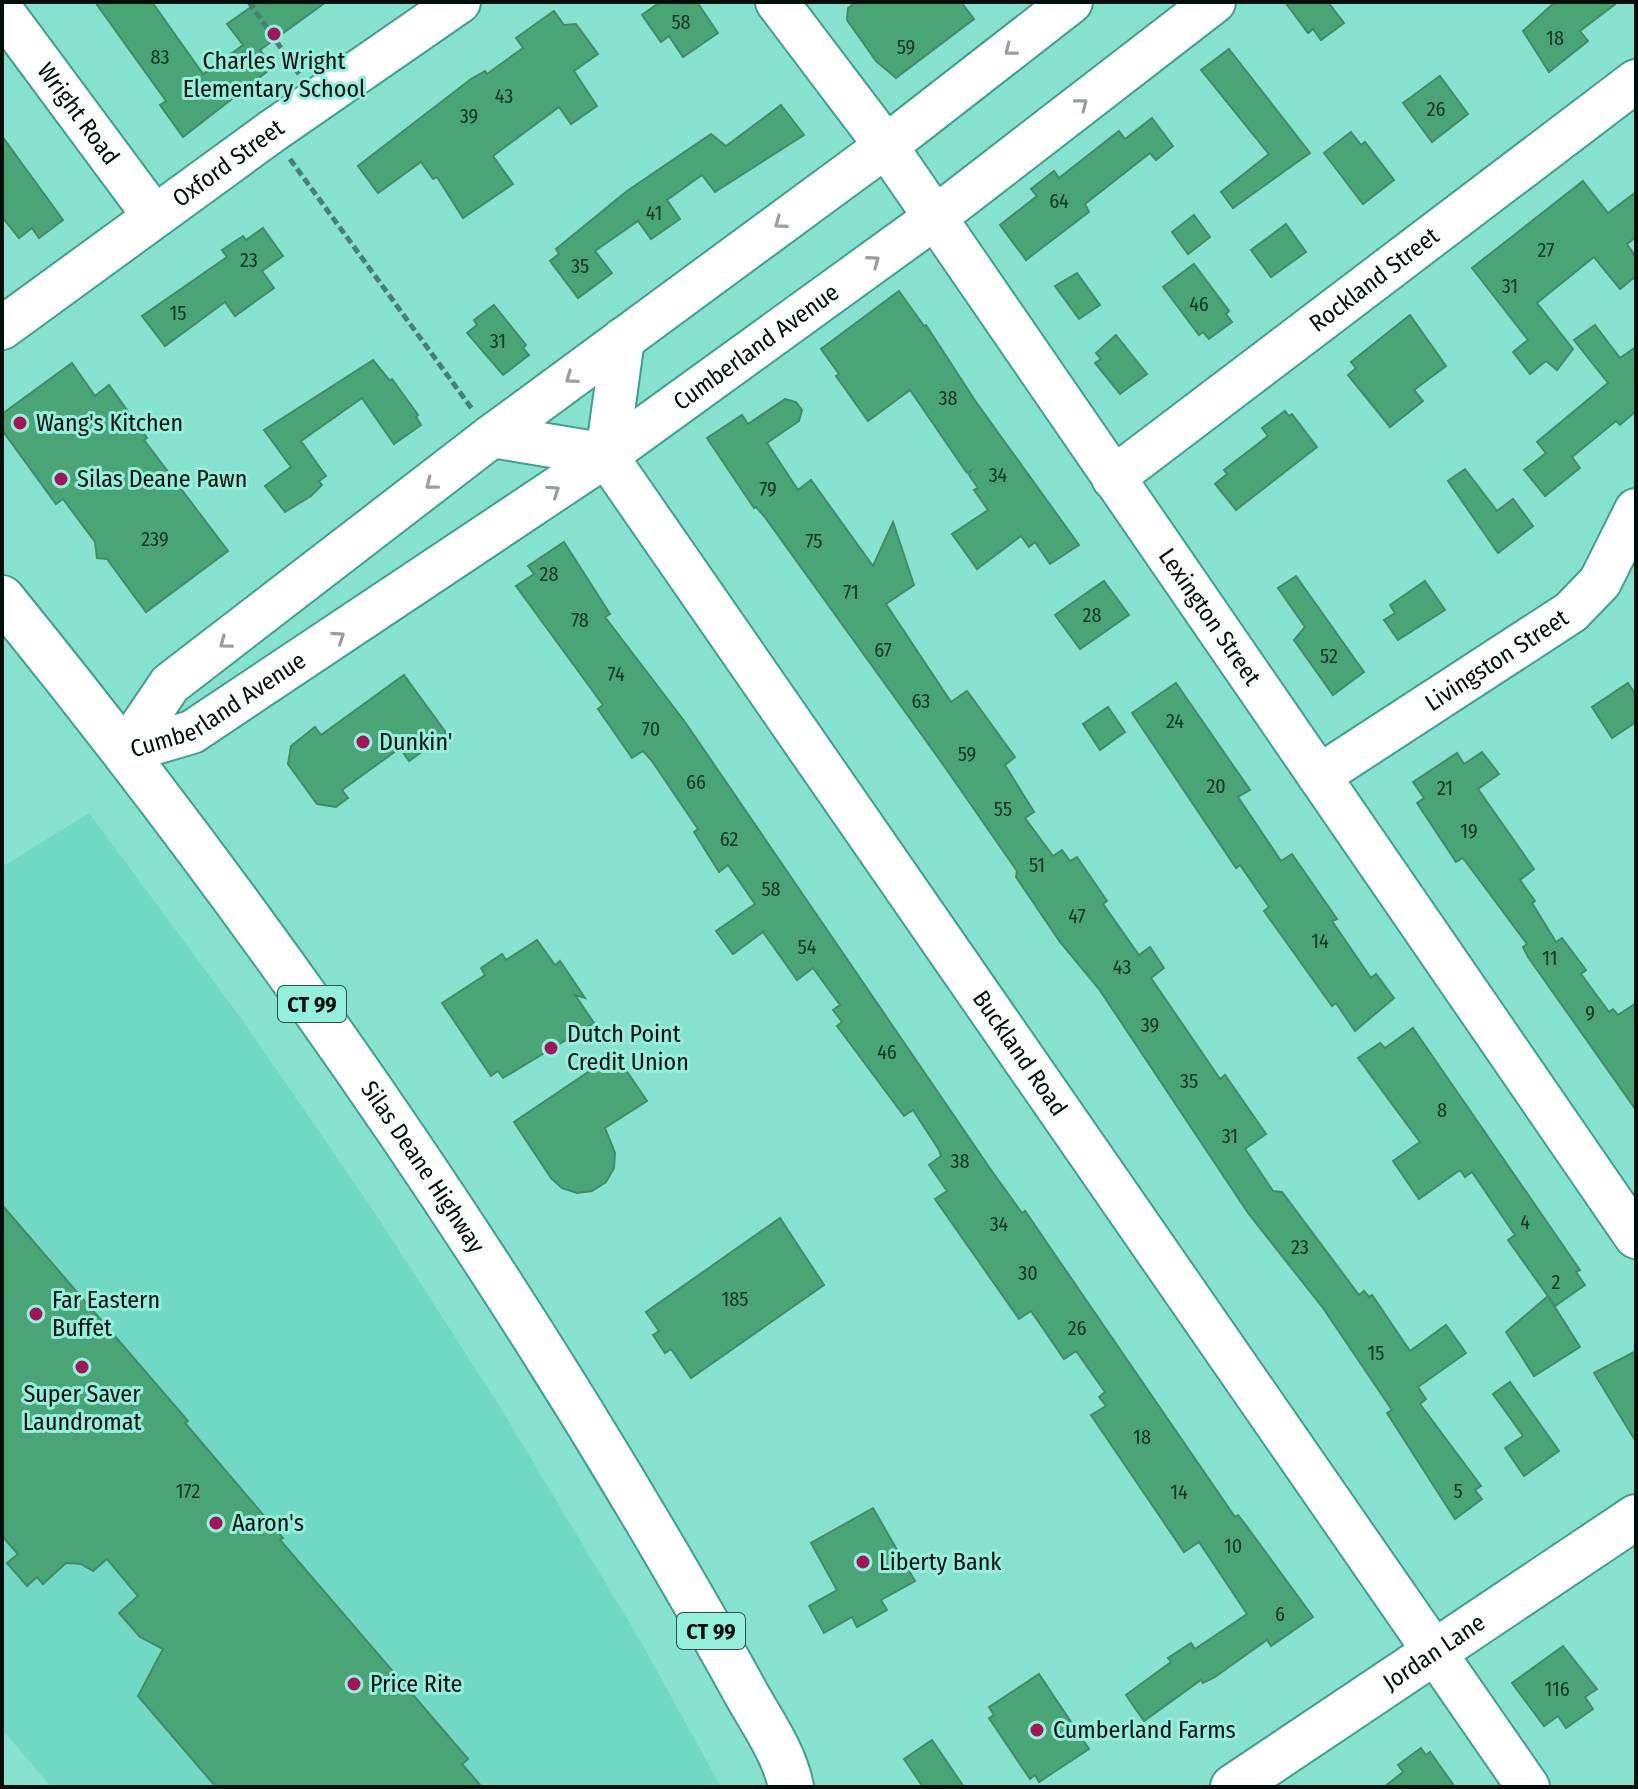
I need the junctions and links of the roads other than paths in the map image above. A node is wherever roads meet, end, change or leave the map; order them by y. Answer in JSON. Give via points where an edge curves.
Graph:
{"nodes":[{"id":1,"x":459,"y":2,"type":"edge"},
{"id":2,"x":777,"y":2,"type":"edge"},
{"id":3,"x":1071,"y":2,"type":"edge"},
{"id":4,"x":1214,"y":2,"type":"edge"},
{"id":5,"x":2,"y":11,"type":"edge"},
{"id":6,"x":1636,"y":81,"type":"edge"},
{"id":7,"x":886,"y":146,"type":"junction"},
{"id":8,"x":154,"y":216,"type":"junction"},
{"id":9,"x":933,"y":219,"type":"junction"},
{"id":10,"x":2,"y":328,"type":"edge"},
{"id":11,"x":623,"y":339,"type":"junction"},
{"id":12,"x":486,"y":427,"type":"junction"},
{"id":13,"x":607,"y":455,"type":"junction"},
{"id":14,"x":1113,"y":478,"type":"junction"},
{"id":15,"x":1636,"y":510,"type":"edge"},
{"id":16,"x":2,"y":598,"type":"edge"},
{"id":17,"x":124,"y":752,"type":"junction"},
{"id":18,"x":1319,"y":776,"type":"junction"},
{"id":19,"x":1636,"y":1237,"type":"edge"},
{"id":20,"x":1636,"y":1517,"type":"edge"},
{"id":21,"x":1434,"y":1651,"type":"junction"},
{"id":22,"x":796,"y":1782,"type":"edge"},
{"id":23,"x":1233,"y":1787,"type":"edge"},
{"id":24,"x":1528,"y":1787,"type":"edge"}],
"edges":[{"from":1,"to":8,"type":"street","name":"Oxford Street"},
{"from":2,"to":7,"type":"street","name":"Lexington Street"},
{"from":3,"to":7,"type":"street","name":"Cumberland Avenue","one_way":true},
{"from":9,"to":4,"type":"street","name":"Cumberland Avenue","one_way":true},
{"from":5,"to":8,"type":"street","name":"Wright Road"},
{"from":6,"to":14,"type":"street","name":"Rockland Street"},
{"from":7,"to":9,"type":"street","name":"Lexington Street"},
{"from":7,"to":11,"type":"street","name":"Cumberland Avenue","one_way":true},
{"from":8,"to":10,"type":"street","name":"Oxford Street"},
{"from":13,"to":9,"type":"street","name":"Cumberland Avenue","one_way":true},
{"from":9,"to":14,"type":"street","name":"Lexington Street"},
{"from":11,"to":12,"type":"street","name":"Cumberland Avenue","one_way":true},
{"from":11,"to":13,"type":"street"},
{"from":12,"to":13,"type":"street"},
{"from":12,"to":17,"type":"street","name":"Cumberland Avenue","one_way":true,"via":[[170,684]]},
{"from":17,"to":13,"type":"street","name":"Cumberland Avenue","one_way":true,"via":[[192,732]]},
{"from":13,"to":21,"type":"street","name":"Buckland Road"},
{"from":14,"to":18,"type":"street","name":"Lexington Street"},
{"from":15,"to":18,"type":"street","name":"Livingston Street","via":[[1600,582],[1571,612]]},
{"from":16,"to":17,"type":"main road","name":"Silas Deane Highway","number":"CT 99"},
{"from":17,"to":22,"type":"main road","name":"Silas Deane Highway","number":"CT 99","via":[[290,973],[488,1265],[630,1492]]},
{"from":18,"to":19,"type":"street","name":"Lexington Street"},
{"from":20,"to":21,"type":"main road","name":"Jordan Lane"},
{"from":21,"to":23,"type":"main road","name":"Jordan Lane"},
{"from":21,"to":24,"type":"street","name":"Buckland Road"}]}
